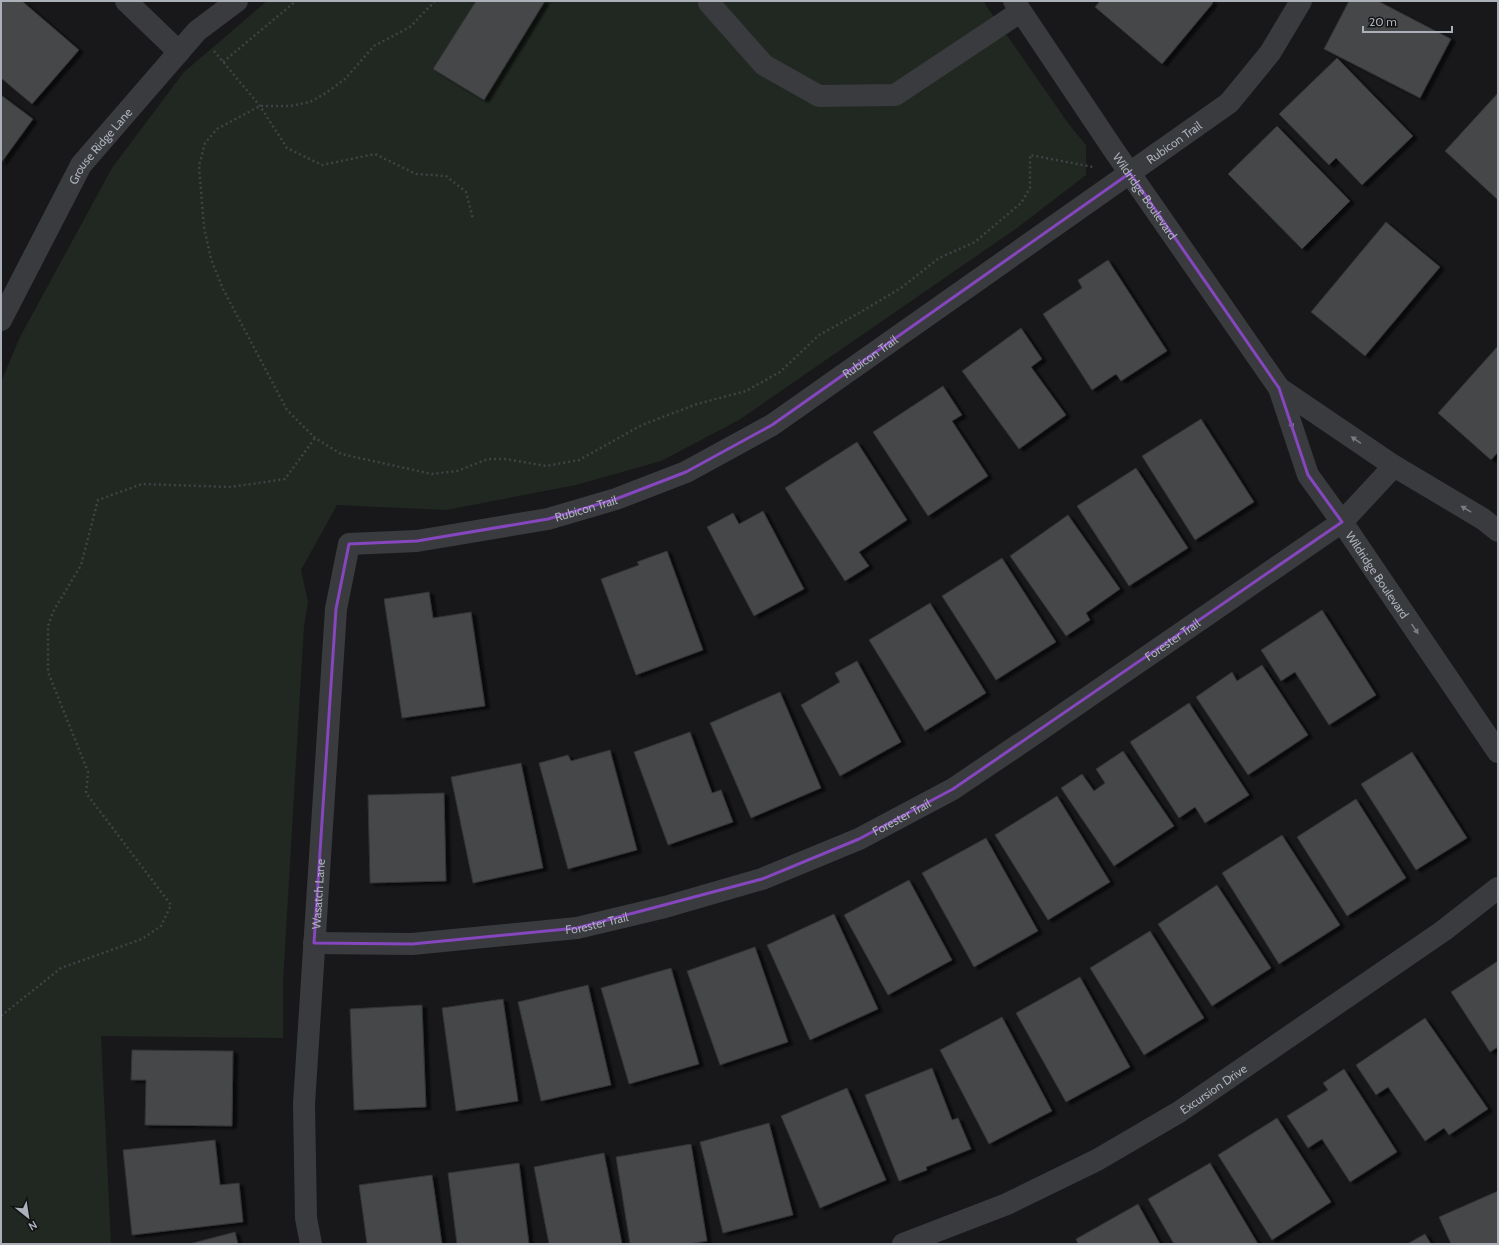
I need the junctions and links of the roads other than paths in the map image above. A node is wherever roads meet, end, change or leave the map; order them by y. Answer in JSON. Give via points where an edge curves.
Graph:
{"nodes":[{"id":1,"x":126,"y":1,"type":"edge"},
{"id":2,"x":237,"y":1,"type":"edge"},
{"id":3,"x":1301,"y":1,"type":"edge"},
{"id":4,"x":709,"y":3,"type":"dead end"},
{"id":5,"x":1017,"y":7,"type":"edge"},
{"id":6,"x":179,"y":52,"type":"junction"},
{"id":7,"x":1130,"y":173,"type":"junction"},
{"id":8,"x":1,"y":320,"type":"edge"},
{"id":9,"x":1279,"y":388,"type":"junction"},
{"id":10,"x":1394,"y":466,"type":"junction"},
{"id":11,"x":1342,"y":522,"type":"junction"},
{"id":12,"x":1498,"y":531,"type":"edge"},
{"id":13,"x":349,"y":544,"type":"joint"},
{"id":14,"x":1498,"y":752,"type":"edge"},
{"id":15,"x":1498,"y":888,"type":"edge"},
{"id":16,"x":314,"y":943,"type":"junction"},
{"id":17,"x":311,"y":1244,"type":"edge"},
{"id":18,"x":903,"y":1244,"type":"edge"}],
"edges":[{"from":1,"to":6,"type":"street"},
{"from":2,"to":6,"type":"street","name":"Grouse Ridge Lane","via":[[198,32]]},
{"from":3,"to":7,"type":"street","name":"Rubicon Trail","via":[[1270,53],[1229,103]]},
{"from":4,"to":5,"type":"street","via":[[764,65],[819,96],[895,95]]},
{"from":5,"to":7,"type":"street","name":"Wildridge Boulevard"},
{"from":6,"to":8,"type":"street","name":"Grouse Ridge Lane","via":[[81,165]]},
{"from":7,"to":9,"type":"street","name":"Wildridge Boulevard"},
{"from":7,"to":13,"type":"street","name":"Rubicon Trail","via":[[772,425],[686,472],[616,499],[548,519],[417,541]]},
{"from":10,"to":9,"type":"street","name":"Wildridge Boulevard","one_way":true},
{"from":9,"to":11,"type":"street","name":"Wildridge Boulevard","one_way":true,"via":[[1308,475]]},
{"from":10,"to":11,"type":"street","name":"Forester Trail"},
{"from":12,"to":10,"type":"street","name":"Wildridge Boulevard","one_way":true,"via":[[1483,519]]},
{"from":11,"to":14,"type":"street","name":"Wildridge Boulevard","one_way":true},
{"from":11,"to":16,"type":"street","name":"Forester Trail","via":[[953,789],[859,839],[769,876],[665,907],[577,928],[412,944]]},
{"from":13,"to":16,"type":"street","name":"Wasatch Lane","via":[[336,609]]},
{"from":15,"to":18,"type":"street","name":"Excursion Drive","via":[[1443,931],[1180,1112],[1097,1160],[1007,1204]]},
{"from":16,"to":17,"type":"street","name":"Wasatch Lane","via":[[304,1104],[306,1218]]}]}
